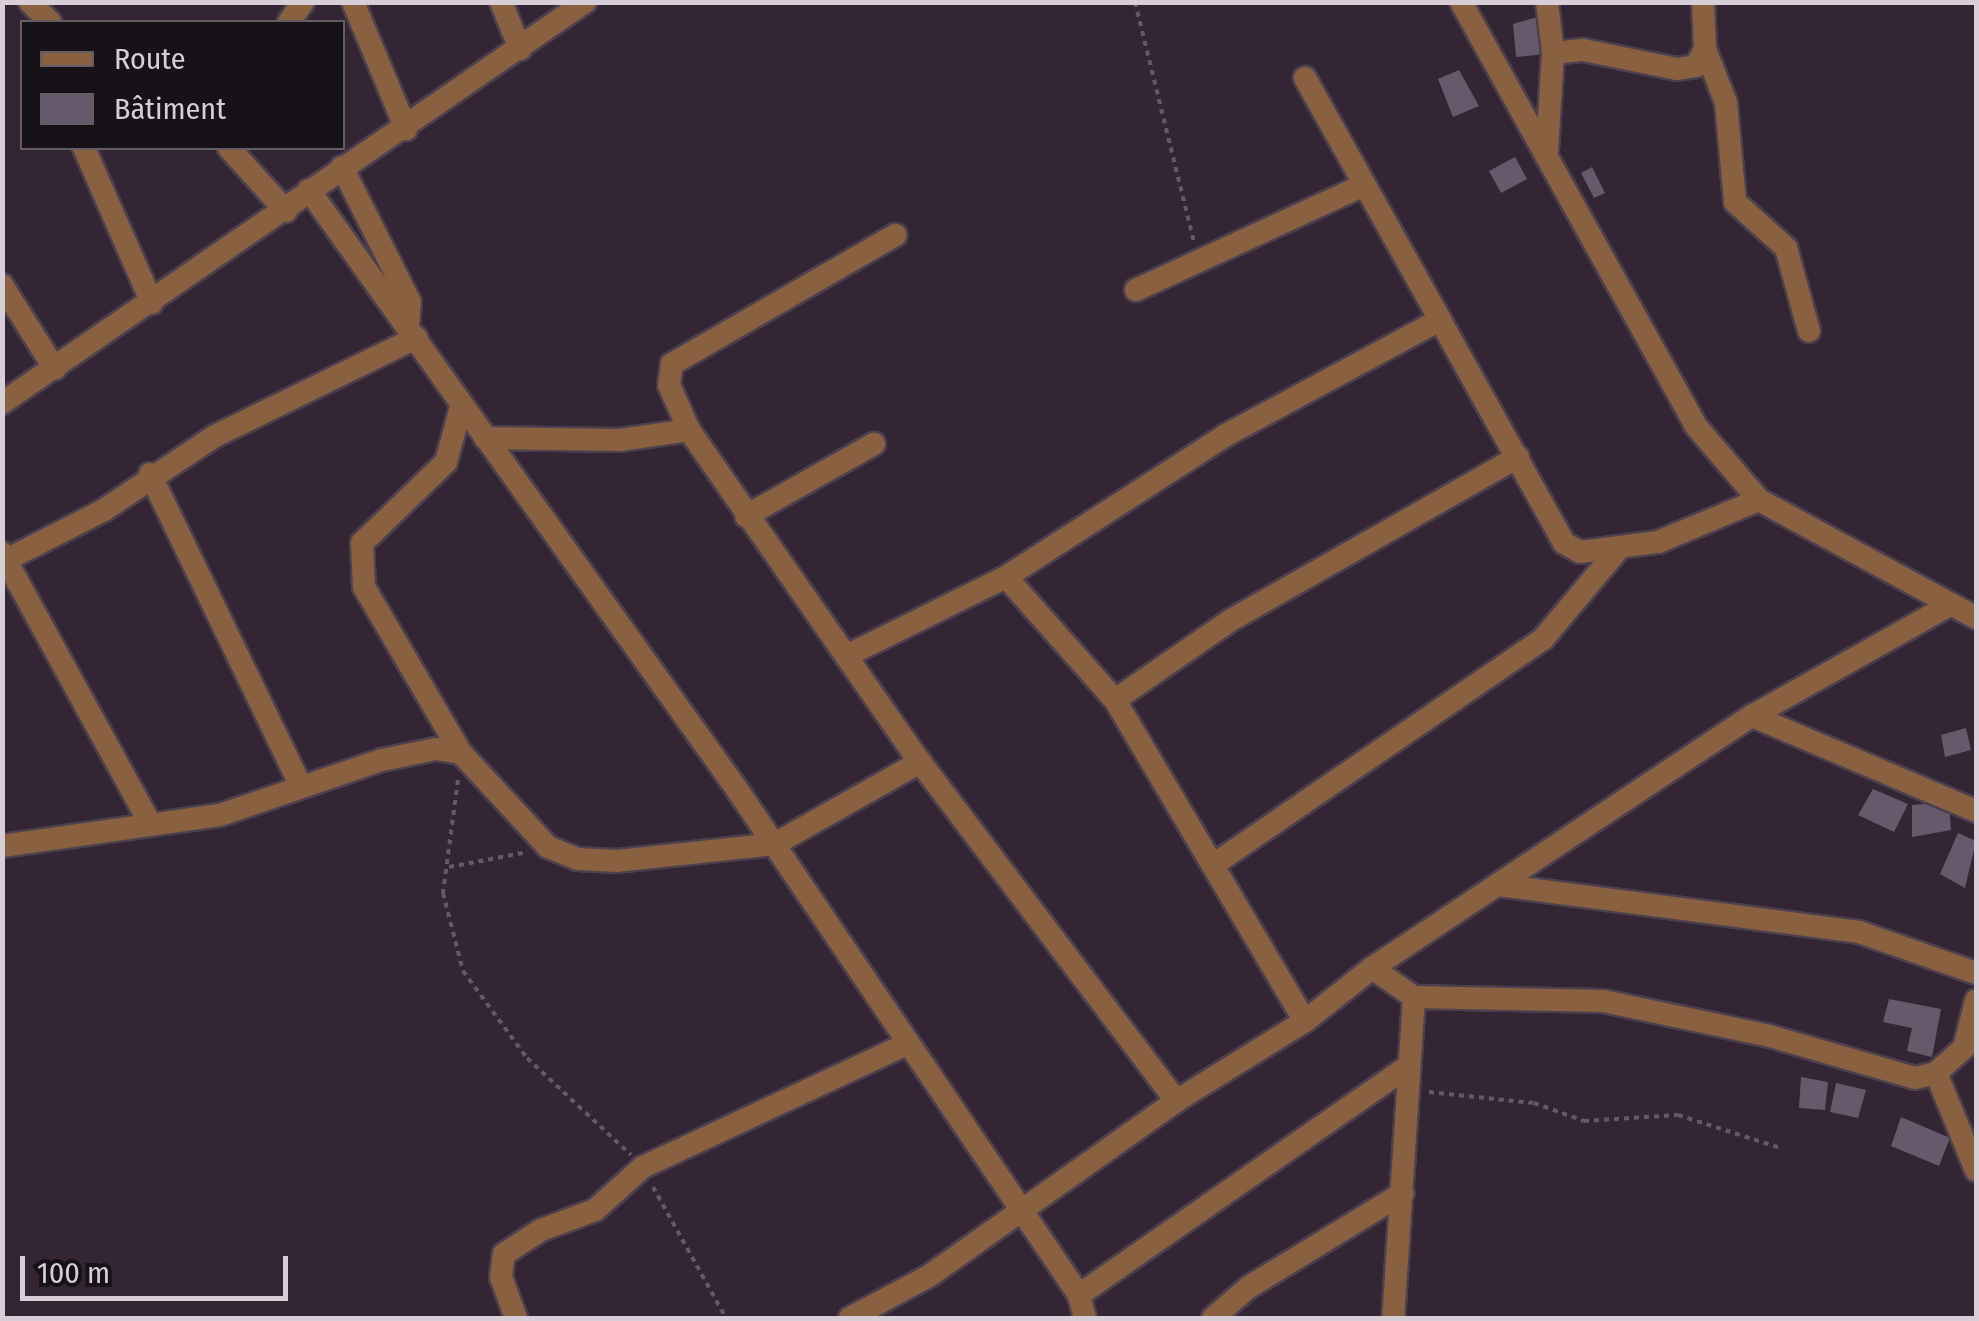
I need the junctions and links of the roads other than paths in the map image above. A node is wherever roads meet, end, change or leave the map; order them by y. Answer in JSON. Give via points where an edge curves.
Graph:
{"nodes":[{"id":1,"x":30,"y":2,"type":"edge"},
{"id":2,"x":353,"y":2,"type":"edge"},
{"id":3,"x":501,"y":2,"type":"edge"},
{"id":4,"x":585,"y":2,"type":"edge"},
{"id":5,"x":1460,"y":2,"type":"edge"},
{"id":6,"x":1547,"y":2,"type":"edge"},
{"id":7,"x":1704,"y":2,"type":"edge"},
{"id":8,"x":48,"y":20,"type":"edge"},
{"id":9,"x":520,"y":49,"type":"junction"},
{"id":10,"x":1705,"y":49,"type":"junction"},
{"id":11,"x":1553,"y":53,"type":"junction"},
{"id":12,"x":1305,"y":78,"type":"dead end"},
{"id":13,"x":406,"y":129,"type":"junction"},
{"id":14,"x":85,"y":150,"type":"edge"},
{"id":15,"x":232,"y":150,"type":"edge"},
{"id":16,"x":1547,"y":151,"type":"junction"},
{"id":17,"x":342,"y":167,"type":"junction"},
{"id":18,"x":1362,"y":186,"type":"junction"},
{"id":19,"x":308,"y":190,"type":"junction"},
{"id":20,"x":286,"y":211,"type":"junction"},
{"id":21,"x":895,"y":235,"type":"dead end"},
{"id":22,"x":2,"y":284,"type":"edge"},
{"id":23,"x":1136,"y":290,"type":"dead end"},
{"id":24,"x":152,"y":303,"type":"junction"},
{"id":25,"x":1440,"y":320,"type":"junction"},
{"id":26,"x":412,"y":331,"type":"junction"},
{"id":27,"x":1809,"y":331,"type":"dead end"},
{"id":28,"x":56,"y":369,"type":"junction"},
{"id":29,"x":2,"y":403,"type":"edge"},
{"id":30,"x":461,"y":407,"type":"junction"},
{"id":31,"x":688,"y":430,"type":"junction"},
{"id":32,"x":485,"y":438,"type":"junction"},
{"id":33,"x":874,"y":444,"type":"dead end"},
{"id":34,"x":1518,"y":457,"type":"junction"},
{"id":35,"x":150,"y":474,"type":"junction"},
{"id":36,"x":1759,"y":500,"type":"junction"},
{"id":37,"x":746,"y":516,"type":"junction"},
{"id":38,"x":1616,"y":552,"type":"junction"},
{"id":39,"x":4,"y":556,"type":"edge"},
{"id":40,"x":1006,"y":576,"type":"junction"},
{"id":41,"x":1950,"y":605,"type":"junction"},
{"id":42,"x":1976,"y":618,"type":"edge"},
{"id":43,"x":846,"y":656,"type":"junction"},
{"id":44,"x":1115,"y":700,"type":"junction"},
{"id":45,"x":1752,"y":716,"type":"junction"},
{"id":46,"x":461,"y":753,"type":"junction"},
{"id":47,"x":920,"y":762,"type":"junction"},
{"id":48,"x":300,"y":784,"type":"junction"},
{"id":49,"x":1976,"y":811,"type":"edge"},
{"id":50,"x":149,"y":822,"type":"junction"},
{"id":51,"x":774,"y":844,"type":"junction"},
{"id":52,"x":2,"y":846,"type":"edge"},
{"id":53,"x":1214,"y":865,"type":"junction"},
{"id":54,"x":1498,"y":884,"type":"junction"},
{"id":55,"x":1372,"y":968,"type":"junction"},
{"id":56,"x":1976,"y":974,"type":"edge"},
{"id":57,"x":1414,"y":997,"type":"junction"},
{"id":58,"x":1976,"y":1001,"type":"edge"},
{"id":59,"x":1306,"y":1021,"type":"junction"},
{"id":60,"x":906,"y":1044,"type":"junction"},
{"id":61,"x":1409,"y":1066,"type":"junction"},
{"id":62,"x":1936,"y":1073,"type":"junction"},
{"id":63,"x":1176,"y":1101,"type":"junction"},
{"id":64,"x":1976,"y":1170,"type":"edge"},
{"id":65,"x":1403,"y":1193,"type":"junction"},
{"id":66,"x":1023,"y":1207,"type":"junction"},
{"id":67,"x":1079,"y":1295,"type":"junction"},
{"id":68,"x":516,"y":1318,"type":"edge"},
{"id":69,"x":850,"y":1318,"type":"edge"},
{"id":70,"x":1085,"y":1318,"type":"edge"},
{"id":71,"x":1214,"y":1318,"type":"edge"},
{"id":72,"x":1393,"y":1318,"type":"edge"}],
"edges":[{"from":1,"to":8,"type":"street"},
{"from":2,"to":13,"type":"street"},
{"from":3,"to":9,"type":"street"},
{"from":4,"to":9,"type":"street"},
{"from":5,"to":16,"type":"street"},
{"from":6,"to":11,"type":"street"},
{"from":7,"to":10,"type":"street"},
{"from":9,"to":13,"type":"street"},
{"from":10,"to":11,"type":"street","via":[[1696,66],[1676,70],[1583,50]]},
{"from":10,"to":27,"type":"street","via":[[1726,103],[1735,202],[1786,248]]},
{"from":11,"to":16,"type":"street"},
{"from":12,"to":18,"type":"street"},
{"from":13,"to":17,"type":"street"},
{"from":14,"to":24,"type":"street"},
{"from":15,"to":20,"type":"street"},
{"from":16,"to":36,"type":"street","via":[[1695,425]]},
{"from":17,"to":19,"type":"street"},
{"from":17,"to":26,"type":"street","via":[[410,302]]},
{"from":18,"to":23,"type":"street"},
{"from":18,"to":25,"type":"street"},
{"from":19,"to":20,"type":"street"},
{"from":19,"to":26,"type":"street"},
{"from":20,"to":24,"type":"street"},
{"from":21,"to":31,"type":"street","via":[[672,364],[669,385]]},
{"from":22,"to":28,"type":"street"},
{"from":24,"to":28,"type":"street"},
{"from":25,"to":34,"type":"street"},
{"from":25,"to":40,"type":"street","via":[[1226,435]]},
{"from":26,"to":30,"type":"street"},
{"from":26,"to":35,"type":"street"},
{"from":28,"to":29,"type":"street"},
{"from":30,"to":32,"type":"street"},
{"from":30,"to":46,"type":"street","via":[[446,462],[362,543],[364,587]]},
{"from":31,"to":32,"type":"street","via":[[620,440]]},
{"from":31,"to":37,"type":"street"},
{"from":32,"to":51,"type":"street"},
{"from":33,"to":37,"type":"street"},
{"from":34,"to":38,"type":"street","via":[[1564,543],[1580,552]]},
{"from":34,"to":44,"type":"street","via":[[1231,620]]},
{"from":35,"to":39,"type":"street","via":[[104,510]]},
{"from":35,"to":48,"type":"street"},
{"from":36,"to":38,"type":"street"},
{"from":36,"to":41,"type":"street"},
{"from":37,"to":43,"type":"street"},
{"from":38,"to":53,"type":"street","via":[[1543,639]]},
{"from":39,"to":50,"type":"street"},
{"from":40,"to":43,"type":"street"},
{"from":40,"to":44,"type":"street"},
{"from":41,"to":42,"type":"street"},
{"from":41,"to":45,"type":"street"},
{"from":43,"to":47,"type":"street"},
{"from":44,"to":53,"type":"street"},
{"from":45,"to":49,"type":"street"},
{"from":45,"to":54,"type":"street"},
{"from":46,"to":48,"type":"street","via":[[436,749]]},
{"from":46,"to":51,"type":"street","via":[[548,847],[578,859]]},
{"from":47,"to":51,"type":"street"},
{"from":47,"to":63,"type":"street"},
{"from":48,"to":50,"type":"street","via":[[220,815]]},
{"from":50,"to":52,"type":"street"},
{"from":51,"to":60,"type":"street"},
{"from":53,"to":59,"type":"street"},
{"from":54,"to":55,"type":"street"},
{"from":54,"to":56,"type":"street","via":[[1859,932]]},
{"from":55,"to":57,"type":"street"},
{"from":55,"to":59,"type":"street"},
{"from":57,"to":61,"type":"street"},
{"from":57,"to":62,"type":"street","via":[[1604,1001],[1766,1035],[1915,1078]]},
{"from":58,"to":62,"type":"street","via":[[1964,1048]]},
{"from":59,"to":63,"type":"street"},
{"from":60,"to":66,"type":"street"},
{"from":60,"to":68,"type":"street","via":[[643,1167],[594,1210],[541,1230],[504,1254],[501,1277]]},
{"from":61,"to":65,"type":"street"},
{"from":61,"to":67,"type":"street"},
{"from":62,"to":64,"type":"street"},
{"from":63,"to":66,"type":"street"},
{"from":65,"to":71,"type":"street","via":[[1248,1287]]},
{"from":65,"to":72,"type":"street"},
{"from":66,"to":67,"type":"street"},
{"from":66,"to":69,"type":"street","via":[[929,1276]]},
{"from":67,"to":70,"type":"street"}]}
